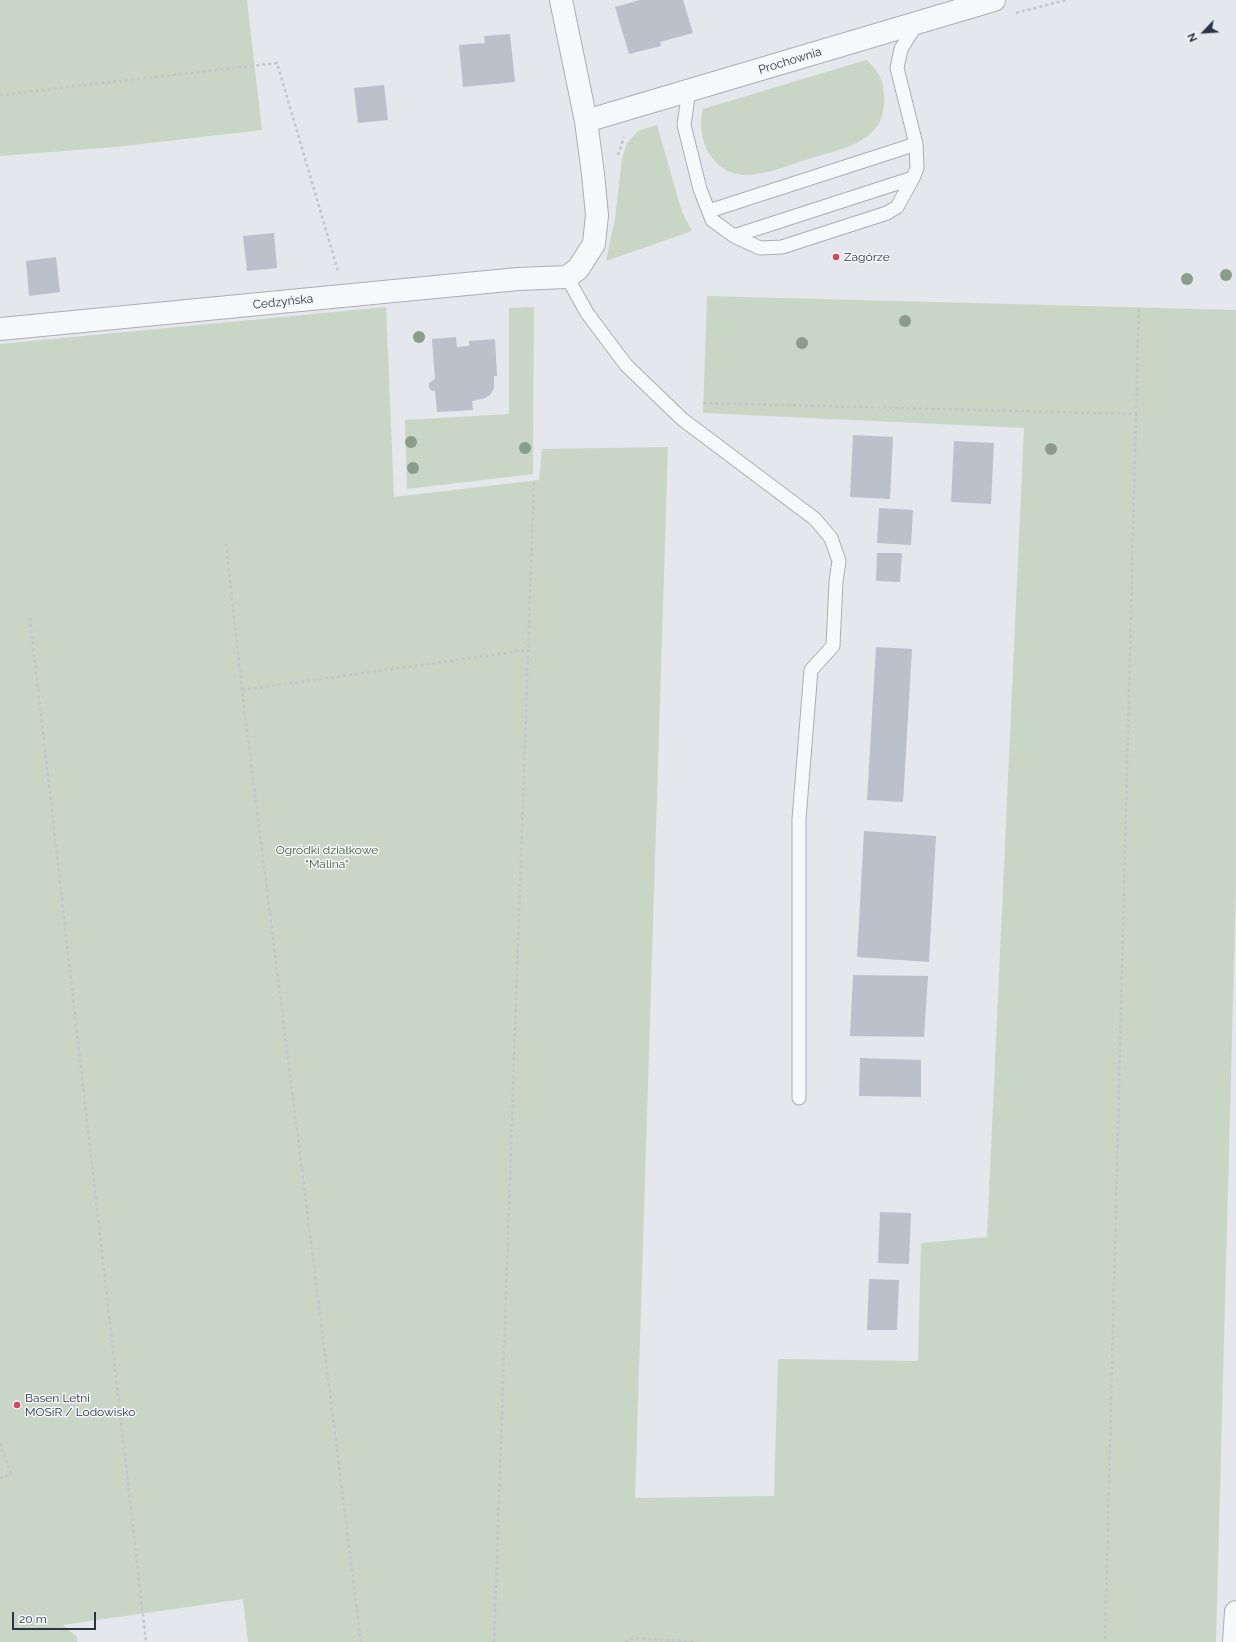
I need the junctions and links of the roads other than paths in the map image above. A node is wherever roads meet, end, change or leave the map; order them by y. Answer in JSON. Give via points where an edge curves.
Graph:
{"nodes":[{"id":1,"x":561,"y":0,"type":"edge"},
{"id":2,"x":994,"y":0,"type":"edge"},
{"id":3,"x":917,"y":23,"type":"junction"},
{"id":4,"x":689,"y":90,"type":"junction"},
{"id":5,"x":586,"y":121,"type":"junction"},
{"id":6,"x":916,"y":144,"type":"junction"},
{"id":7,"x":913,"y":178,"type":"junction"},
{"id":8,"x":709,"y":211,"type":"junction"},
{"id":9,"x":734,"y":236,"type":"junction"},
{"id":10,"x":567,"y":277,"type":"junction"},
{"id":11,"x":0,"y":329,"type":"edge"},
{"id":12,"x":799,"y":1098,"type":"dead end"},
{"id":13,"x":1236,"y":1612,"type":"edge"},
{"id":14,"x":1234,"y":1642,"type":"edge"}],
"edges":[{"from":1,"to":5,"type":"street"},
{"from":2,"to":3,"type":"street","name":"Prochownia"},
{"from":3,"to":4,"type":"street","name":"Prochownia"},
{"from":3,"to":6,"type":"lane","via":[[901,49],[897,68]]},
{"from":4,"to":5,"type":"street","name":"Prochownia"},
{"from":4,"to":8,"type":"lane","via":[[684,125],[700,189]]},
{"from":5,"to":10,"type":"street","via":[[598,215],[594,244],[578,269]]},
{"from":6,"to":7,"type":"lane","via":[[917,168]]},
{"from":6,"to":8,"type":"lane"},
{"from":7,"to":9,"type":"lane"},
{"from":7,"to":9,"type":"lane","via":[[897,206],[887,213],[789,244],[760,248]]},
{"from":8,"to":9,"type":"lane","via":[[712,220]]},
{"from":10,"to":11,"type":"street","name":"Cedzyńska","via":[[518,279]]},
{"from":10,"to":12,"type":"lane","via":[[587,313],[626,364],[682,420],[816,519],[831,538],[839,560],[834,646],[811,670],[799,819]]},
{"from":13,"to":14,"type":"street"}]}
